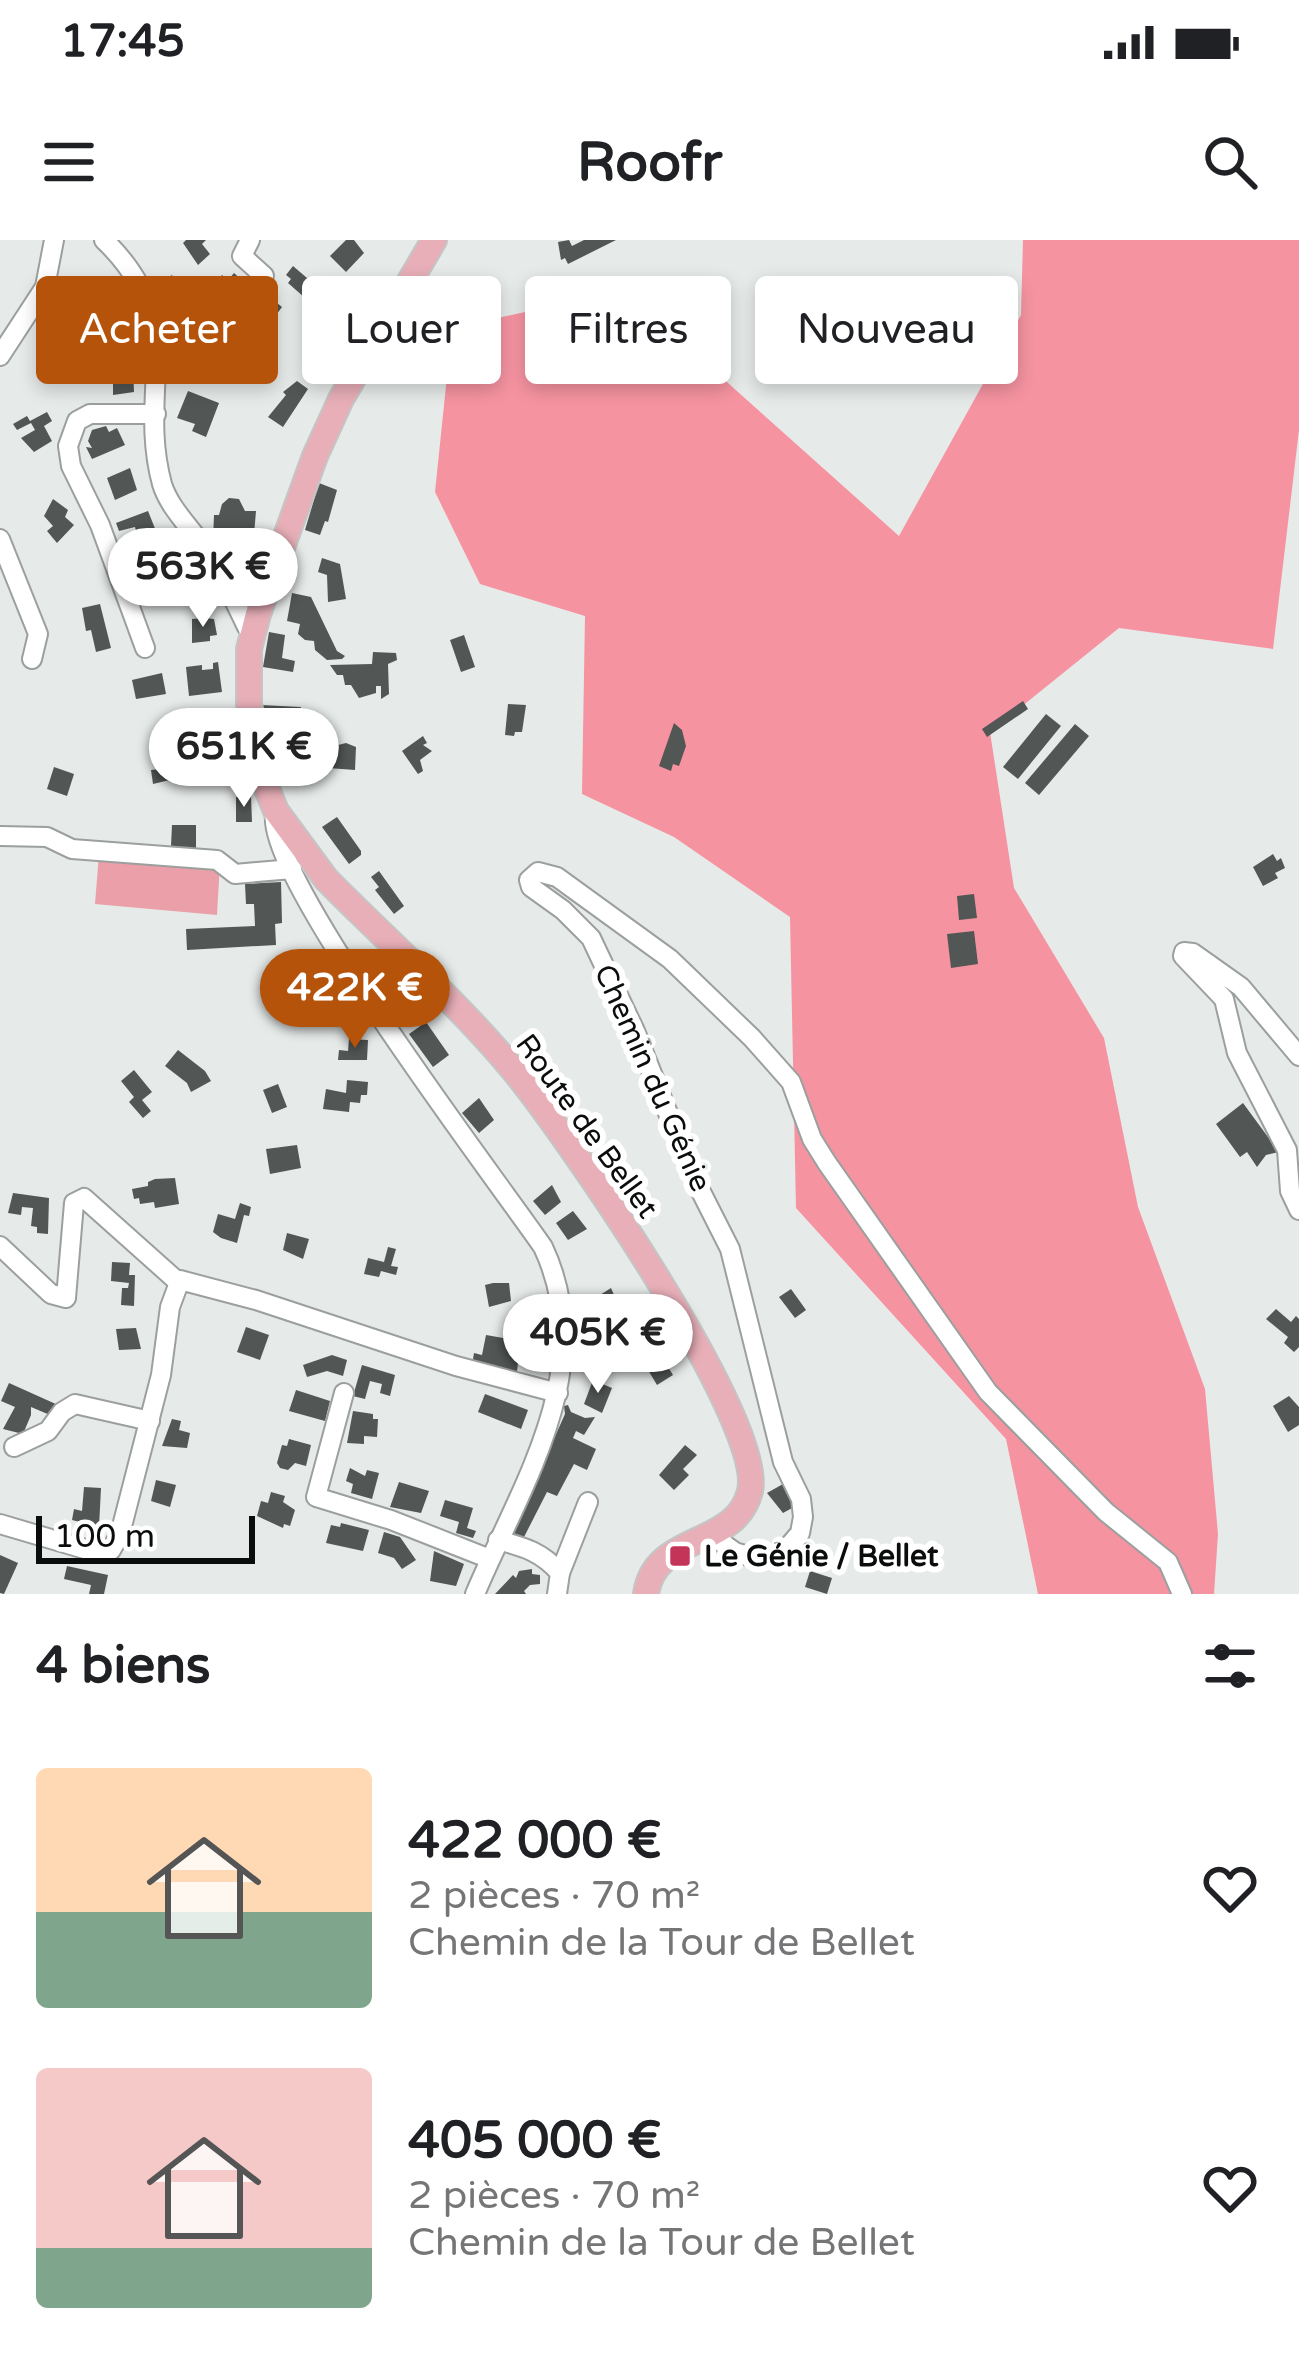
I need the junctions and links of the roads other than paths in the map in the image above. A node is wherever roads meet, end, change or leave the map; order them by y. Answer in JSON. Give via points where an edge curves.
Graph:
{"nodes":[{"id":1,"x":54,"y":240,"type":"edge"},
{"id":2,"x":104,"y":240,"type":"edge"},
{"id":3,"x":250,"y":240,"type":"edge"},
{"id":4,"x":434,"y":240,"type":"edge"},
{"id":5,"x":264,"y":276,"type":"dead end"},
{"id":6,"x":0,"y":356,"type":"edge"},
{"id":7,"x":156,"y":414,"type":"junction"},
{"id":8,"x":0,"y":539,"type":"edge"},
{"id":9,"x":253,"y":631,"type":"junction"},
{"id":10,"x":145,"y":648,"type":"dead end"},
{"id":11,"x":32,"y":659,"type":"dead end"},
{"id":12,"x":276,"y":811,"type":"junction"},
{"id":13,"x":0,"y":836,"type":"edge"},
{"id":14,"x":292,"y":869,"type":"junction"},
{"id":15,"x":1299,"y":1056,"type":"edge"},
{"id":16,"x":1294,"y":1160,"type":"edge"},
{"id":17,"x":1299,"y":1210,"type":"edge"},
{"id":18,"x":0,"y":1246,"type":"edge"},
{"id":19,"x":177,"y":1281,"type":"junction"},
{"id":20,"x":344,"y":1393,"type":"dead end"},
{"id":21,"x":558,"y":1393,"type":"junction"},
{"id":22,"x":150,"y":1421,"type":"junction"},
{"id":23,"x":14,"y":1448,"type":"dead end"},
{"id":24,"x":588,"y":1502,"type":"dead end"},
{"id":25,"x":0,"y":1524,"type":"edge"},
{"id":26,"x":711,"y":1535,"type":"junction"},
{"id":27,"x":498,"y":1540,"type":"junction"},
{"id":28,"x":490,"y":1559,"type":"junction"},
{"id":29,"x":560,"y":1573,"type":"junction"},
{"id":30,"x":475,"y":1594,"type":"edge"},
{"id":31,"x":557,"y":1594,"type":"edge"},
{"id":32,"x":646,"y":1594,"type":"edge"},
{"id":33,"x":1182,"y":1594,"type":"edge"}],
"edges":[{"from":1,"to":6,"type":"street","via":[[45,286]]},
{"from":2,"to":7,"type":"street","via":[[126,261],[149,305]]},
{"from":3,"to":5,"type":"street","via":[[242,256]]},
{"from":4,"to":9,"type":"main road","name":"Route de Bellet","via":[[341,399]]},
{"from":7,"to":9,"type":"street","via":[[163,487]]},
{"from":7,"to":10,"type":"street","via":[[90,414],[77,421],[68,446]]},
{"from":8,"to":11,"type":"street","via":[[38,634]]},
{"from":9,"to":12,"type":"main road","name":"Route de Bellet","via":[[251,725]]},
{"from":12,"to":14,"type":"street","via":[[272,824]]},
{"from":12,"to":26,"type":"main road","name":"Route de Bellet","via":[[326,879],[509,1064],[661,1282],[748,1461],[747,1498]]},
{"from":13,"to":14,"type":"street","via":[[218,860],[235,874]]},
{"from":14,"to":21,"type":"street","via":[[345,965],[543,1247],[564,1319]]},
{"from":15,"to":16,"type":"street","via":[[1241,987],[1184,952],[1224,999],[1238,1053]]},
{"from":16,"to":17,"type":"street","via":[[1290,1191]]},
{"from":18,"to":19,"type":"street","via":[[50,1294],[66,1298],[74,1203],[84,1198]]},
{"from":19,"to":21,"type":"street"},
{"from":19,"to":22,"type":"street"},
{"from":20,"to":28,"type":"street","via":[[316,1497]]},
{"from":21,"to":27,"type":"street"},
{"from":22,"to":23,"type":"street","via":[[75,1404],[48,1431]]},
{"from":22,"to":25,"type":"street","via":[[111,1550]]},
{"from":24,"to":29,"type":"street"},
{"from":26,"to":32,"type":"main road","name":"Route de Bellet","via":[[662,1558]]},
{"from":26,"to":33,"type":"street","name":"Chemin du Génie","via":[[735,1552],[772,1556],[800,1533],[803,1509],[783,1462],[730,1249],[591,938],[531,887],[538,872],[557,877],[670,959],[778,1067],[826,1163],[988,1391],[1089,1496],[1168,1562]]},
{"from":27,"to":28,"type":"street"},
{"from":27,"to":29,"type":"street","via":[[540,1554]]},
{"from":28,"to":30,"type":"street"},
{"from":29,"to":31,"type":"street"}]}
